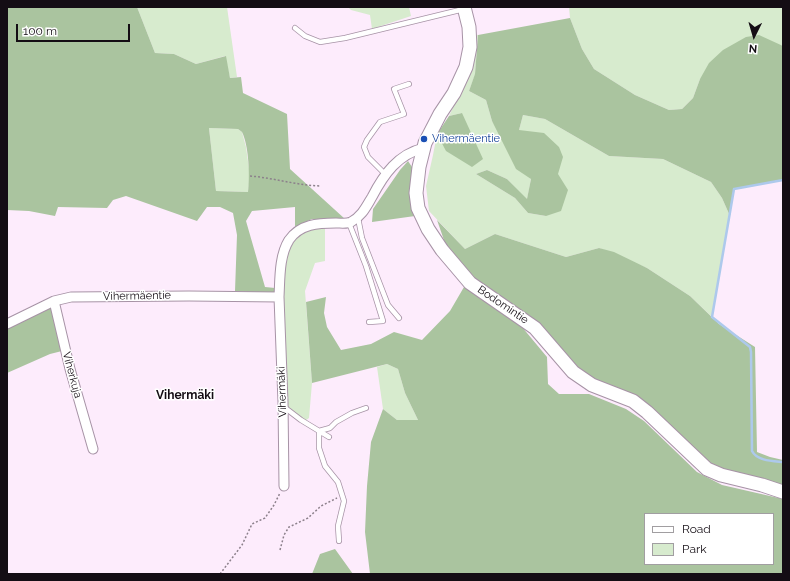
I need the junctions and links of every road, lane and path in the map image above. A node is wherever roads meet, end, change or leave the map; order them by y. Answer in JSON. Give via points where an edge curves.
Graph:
{"nodes":[{"id":1,"x":464,"y":8,"type":"edge"},
{"id":2,"x":295,"y":28,"type":"dead end"},
{"id":3,"x":409,"y":84,"type":"dead end"},
{"id":4,"x":424,"y":148,"type":"junction"},
{"id":5,"x":385,"y":174,"type":"junction"},
{"id":6,"x":250,"y":176,"type":"dead end"},
{"id":7,"x":320,"y":186,"type":"dead end"},
{"id":8,"x":358,"y":218,"type":"junction"},
{"id":9,"x":349,"y":223,"type":"junction"},
{"id":10,"x":279,"y":297,"type":"junction"},
{"id":11,"x":54,"y":301,"type":"junction"},
{"id":12,"x":400,"y":318,"type":"dead end"},
{"id":13,"x":369,"y":322,"type":"dead end"},
{"id":14,"x":7,"y":324,"type":"edge"},
{"id":15,"x":283,"y":406,"type":"junction"},
{"id":16,"x":366,"y":408,"type":"dead end"},
{"id":17,"x":319,"y":431,"type":"junction"},
{"id":18,"x":329,"y":437,"type":"dead end"},
{"id":19,"x":93,"y":448,"type":"dead end"},
{"id":20,"x":284,"y":486,"type":"joint"},
{"id":21,"x":783,"y":492,"type":"edge"},
{"id":22,"x":342,"y":495,"type":"junction"},
{"id":23,"x":339,"y":541,"type":"dead end"},
{"id":24,"x":280,"y":550,"type":"dead end"},
{"id":25,"x":220,"y":574,"type":"edge"}],
"edges":[{"from":1,"to":2,"type":"lane","via":[[320,42],[305,36]]},
{"from":1,"to":4,"type":"street","name":"Bodomintie","via":[[469,27],[470,47],[466,67]]},
{"from":3,"to":5,"type":"lane","via":[[394,89],[404,114],[380,122],[364,147],[368,157]]},
{"from":4,"to":5,"type":"street","via":[[402,158]]},
{"from":4,"to":21,"type":"street","name":"Bodomintie","via":[[416,193],[418,208],[428,229],[470,283],[535,328],[573,372],[592,385],[633,401],[707,469]]},
{"from":5,"to":8,"type":"street"},
{"from":6,"to":7,"type":"path"},
{"from":8,"to":9,"type":"street"},
{"from":8,"to":12,"type":"lane","via":[[362,238],[388,306]]},
{"from":9,"to":10,"type":"street","via":[[308,225],[297,231],[285,250],[280,271]]},
{"from":9,"to":13,"type":"lane","via":[[368,272],[383,322]]},
{"from":10,"to":11,"type":"street","name":"Vihermäentie","via":[[71,297]]},
{"from":10,"to":15,"type":"street","name":"Vihermäki"},
{"from":11,"to":14,"type":"street","name":"Vihermäentie"},
{"from":11,"to":19,"type":"street","name":"Viherkuja"},
{"from":15,"to":17,"type":"lane"},
{"from":15,"to":20,"type":"street","name":"Vihermäki"},
{"from":16,"to":17,"type":"lane","via":[[352,413],[330,428]]},
{"from":17,"to":18,"type":"lane"},
{"from":17,"to":22,"type":"lane","via":[[319,448],[325,466],[338,482]]},
{"from":20,"to":25,"type":"path","via":[[265,518],[252,524],[242,545]]},
{"from":22,"to":23,"type":"lane","via":[[344,501],[338,526]]},
{"from":22,"to":24,"type":"path","via":[[321,506],[308,518],[289,527]]}]}
